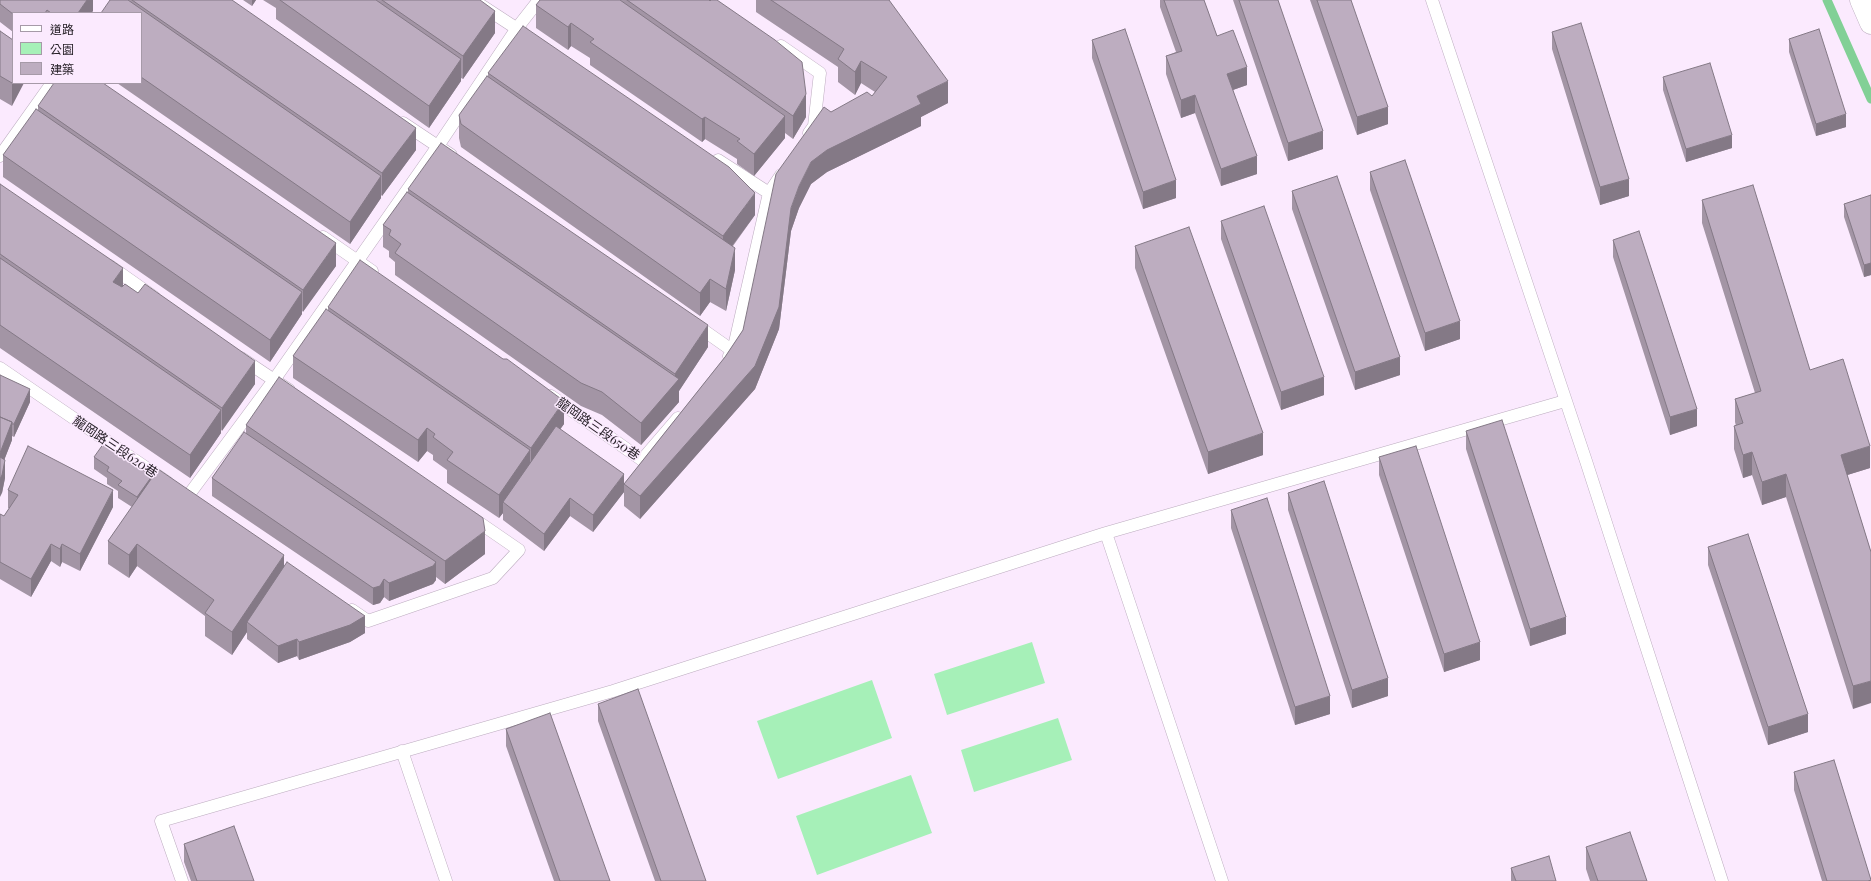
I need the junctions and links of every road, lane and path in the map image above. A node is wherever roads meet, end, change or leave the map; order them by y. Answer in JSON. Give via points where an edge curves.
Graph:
{"nodes":[{"id":1,"x":473,"y":0,"type":"edge"},
{"id":2,"x":538,"y":0,"type":"edge"},
{"id":3,"x":1432,"y":0,"type":"edge"},
{"id":4,"x":1861,"y":0,"type":"edge"},
{"id":5,"x":1871,"y":23,"type":"edge"},
{"id":6,"x":517,"y":28,"type":"junction"},
{"id":7,"x":530,"y":37,"type":"edge"},
{"id":8,"x":770,"y":39,"type":"edge"},
{"id":9,"x":51,"y":84,"type":"edge"},
{"id":10,"x":391,"y":115,"type":"edge"},
{"id":11,"x":802,"y":144,"type":"edge"},
{"id":12,"x":438,"y":146,"type":"junction"},
{"id":13,"x":710,"y":154,"type":"edge"},
{"id":14,"x":0,"y":156,"type":"edge"},
{"id":15,"x":790,"y":163,"type":"edge"},
{"id":16,"x":464,"y":164,"type":"edge"},
{"id":17,"x":769,"y":194,"type":"junction"},
{"id":18,"x":312,"y":230,"type":"edge"},
{"id":19,"x":98,"y":258,"type":"edge"},
{"id":20,"x":358,"y":261,"type":"junction"},
{"id":21,"x":383,"y":279,"type":"edge"},
{"id":22,"x":163,"y":303,"type":"edge"},
{"id":23,"x":687,"y":319,"type":"edge"},
{"id":24,"x":228,"y":349,"type":"edge"},
{"id":25,"x":732,"y":351,"type":"junction"},
{"id":26,"x":722,"y":363,"type":"edge"},
{"id":27,"x":0,"y":368,"type":"edge"},
{"id":28,"x":274,"y":380,"type":"junction"},
{"id":29,"x":539,"y":388,"type":"edge"},
{"id":30,"x":300,"y":398,"type":"edge"},
{"id":31,"x":1565,"y":401,"type":"junction"},
{"id":32,"x":688,"y":406,"type":"edge"},
{"id":33,"x":188,"y":496,"type":"junction"},
{"id":34,"x":200,"y":505,"type":"edge"},
{"id":35,"x":461,"y":510,"type":"edge"},
{"id":36,"x":1106,"y":533,"type":"junction"},
{"id":37,"x":342,"y":603,"type":"edge"},
{"id":38,"x":402,"y":751,"type":"junction"},
{"id":39,"x":182,"y":881,"type":"edge"},
{"id":40,"x":446,"y":881,"type":"edge"},
{"id":41,"x":1222,"y":881,"type":"edge"},
{"id":42,"x":1722,"y":881,"type":"edge"}],
"edges":[{"from":1,"to":6,"type":"lane"},
{"from":2,"to":6,"type":"lane"},
{"from":3,"to":31,"type":"lane"},
{"from":4,"to":5,"type":"street"},
{"from":6,"to":7,"type":"lane"},
{"from":6,"to":12,"type":"lane"},
{"from":8,"to":11,"type":"lane","via":[[820,73],[814,126]]},
{"from":9,"to":14,"type":"lane"},
{"from":10,"to":12,"type":"lane"},
{"from":12,"to":16,"type":"lane"},
{"from":12,"to":20,"type":"lane"},
{"from":13,"to":17,"type":"lane"},
{"from":15,"to":17,"type":"lane"},
{"from":17,"to":25,"type":"lane"},
{"from":18,"to":20,"type":"lane"},
{"from":19,"to":22,"type":"lane"},
{"from":20,"to":21,"type":"lane"},
{"from":20,"to":28,"type":"lane"},
{"from":23,"to":25,"type":"lane"},
{"from":24,"to":28,"type":"lane"},
{"from":25,"to":26,"type":"lane"},
{"from":27,"to":33,"type":"lane","name":"龍岡路三段620巷"},
{"from":28,"to":30,"type":"lane"},
{"from":28,"to":33,"type":"lane"},
{"from":29,"to":32,"type":"lane","name":"龍岡路三段650巷","via":[[643,461]]},
{"from":31,"to":36,"type":"lane"},
{"from":31,"to":42,"type":"lane"},
{"from":33,"to":34,"type":"lane","name":"龍岡路三段620巷"},
{"from":35,"to":37,"type":"lane","via":[[519,550],[493,578],[368,621]]},
{"from":36,"to":38,"type":"lane","via":[[613,691]]},
{"from":36,"to":41,"type":"lane"},
{"from":38,"to":39,"type":"lane","via":[[161,821]]},
{"from":38,"to":40,"type":"lane"}]}
